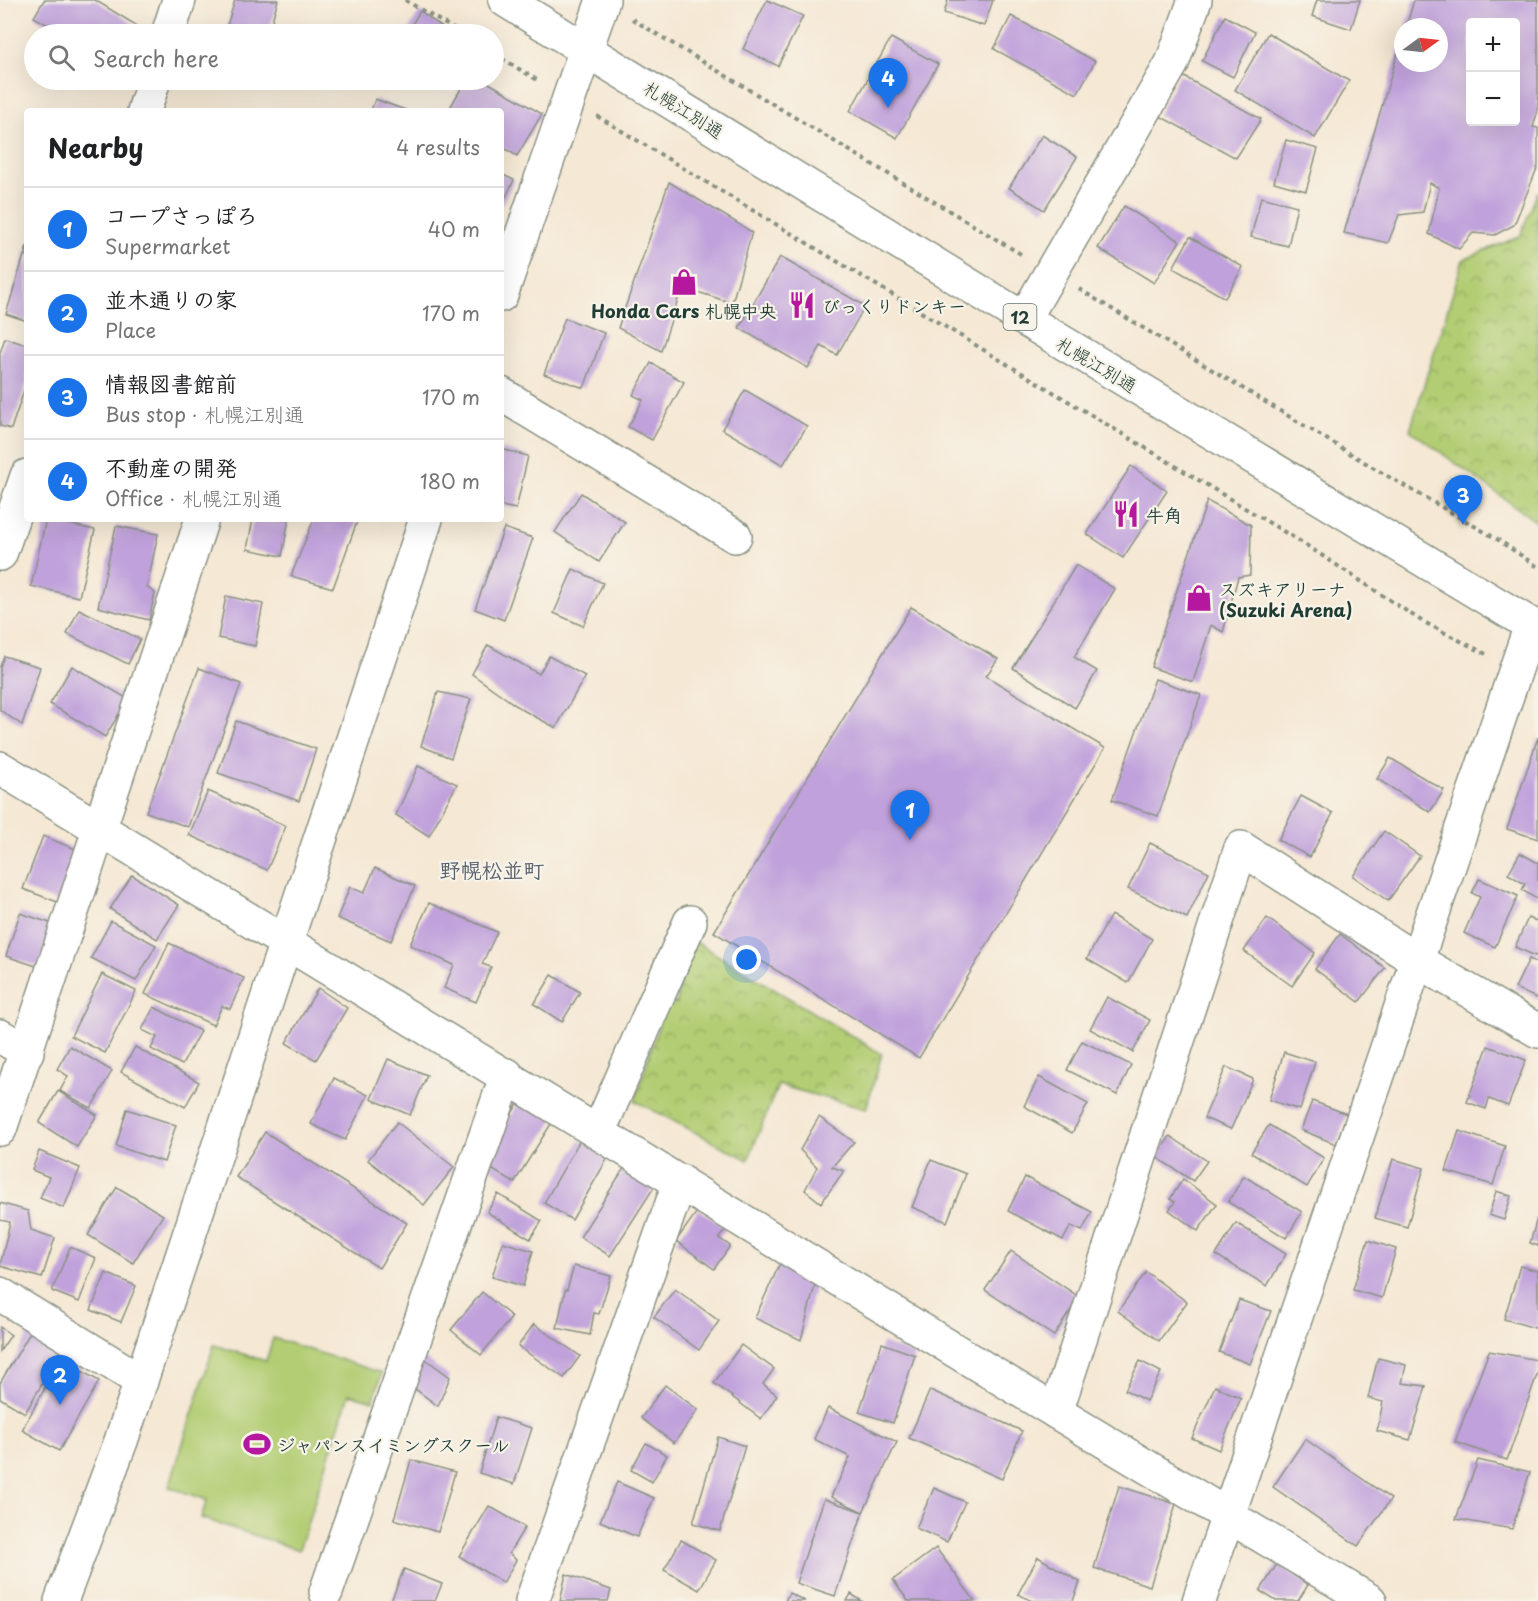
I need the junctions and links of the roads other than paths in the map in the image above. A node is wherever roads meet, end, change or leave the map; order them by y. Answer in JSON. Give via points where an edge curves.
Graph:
{"nodes":[{"id":1,"x":179,"y":0,"type":"edge"},
{"id":2,"x":506,"y":0,"type":"edge"},
{"id":3,"x":603,"y":0,"type":"edge"},
{"id":4,"x":1195,"y":0,"type":"edge"},
{"id":5,"x":171,"y":24,"type":"edge"},
{"id":6,"x":586,"y":49,"type":"junction"},
{"id":7,"x":151,"y":90,"type":"edge"},
{"id":8,"x":145,"y":108,"type":"edge"},
{"id":9,"x":504,"y":286,"type":"edge"},
{"id":10,"x":1024,"y":319,"type":"junction"},
{"id":11,"x":504,"y":396,"type":"edge"},
{"id":12,"x":24,"y":482,"type":"edge"},
{"id":13,"x":7,"y":514,"type":"edge"},
{"id":14,"x":201,"y":522,"type":"edge"},
{"id":15,"x":425,"y":522,"type":"edge"},
{"id":16,"x":735,"y":536,"type":"dead end"},
{"id":17,"x":0,"y":554,"type":"edge"},
{"id":18,"x":1534,"y":627,"type":"edge"},
{"id":19,"x":0,"y":768,"type":"edge"},
{"id":20,"x":100,"y":826,"type":"junction"},
{"id":21,"x":690,"y":922,"type":"dead end"},
{"id":22,"x":286,"y":941,"type":"junction"},
{"id":23,"x":1416,"y":960,"type":"junction"},
{"id":24,"x":1538,"y":1031,"type":"edge"},
{"id":25,"x":14,"y":1044,"type":"edge"},
{"id":26,"x":507,"y":1075,"type":"junction"},
{"id":27,"x":0,"y":1130,"type":"edge"},
{"id":28,"x":600,"y":1131,"type":"junction"},
{"id":29,"x":680,"y":1180,"type":"junction"},
{"id":30,"x":0,"y":1294,"type":"edge"},
{"id":31,"x":141,"y":1381,"type":"junction"},
{"id":32,"x":1056,"y":1412,"type":"junction"},
{"id":33,"x":1228,"y":1514,"type":"junction"},
{"id":34,"x":326,"y":1592,"type":"dead end"},
{"id":35,"x":61,"y":1601,"type":"edge"},
{"id":36,"x":532,"y":1601,"type":"edge"},
{"id":37,"x":1199,"y":1601,"type":"edge"},
{"id":38,"x":1370,"y":1601,"type":"edge"}],
"edges":[{"from":1,"to":5,"type":"main road"},
{"from":2,"to":6,"type":"main road","name":"札幌江別通","number":"12"},
{"from":3,"to":6,"type":"main road"},
{"from":4,"to":10,"type":"main road","via":[[1172,63]]},
{"from":6,"to":9,"type":"main road"},
{"from":6,"to":10,"type":"main road","name":"札幌江別通","number":"12"},
{"from":7,"to":8,"type":"main road"},
{"from":10,"to":18,"type":"main road","name":"札幌江別通","number":"12"},
{"from":11,"to":16,"type":"main road"},
{"from":12,"to":13,"type":"main road"},
{"from":13,"to":17,"type":"main road"},
{"from":14,"to":20,"type":"main road"},
{"from":15,"to":22,"type":"main road"},
{"from":18,"to":23,"type":"main road","via":[[1515,671]]},
{"from":19,"to":20,"type":"main road"},
{"from":20,"to":22,"type":"main road"},
{"from":20,"to":25,"type":"main road"},
{"from":21,"to":28,"type":"main road"},
{"from":22,"to":26,"type":"main road"},
{"from":22,"to":31,"type":"main road"},
{"from":23,"to":24,"type":"main road"},
{"from":23,"to":32,"type":"main road","via":[[1241,848]]},
{"from":23,"to":33,"type":"main road"},
{"from":25,"to":27,"type":"main road"},
{"from":26,"to":28,"type":"main road"},
{"from":26,"to":34,"type":"main road"},
{"from":28,"to":29,"type":"main road"},
{"from":29,"to":32,"type":"main road"},
{"from":29,"to":36,"type":"main road"},
{"from":30,"to":31,"type":"main road"},
{"from":31,"to":35,"type":"main road"},
{"from":32,"to":33,"type":"main road"},
{"from":33,"to":37,"type":"main road"},
{"from":33,"to":38,"type":"main road"}]}
